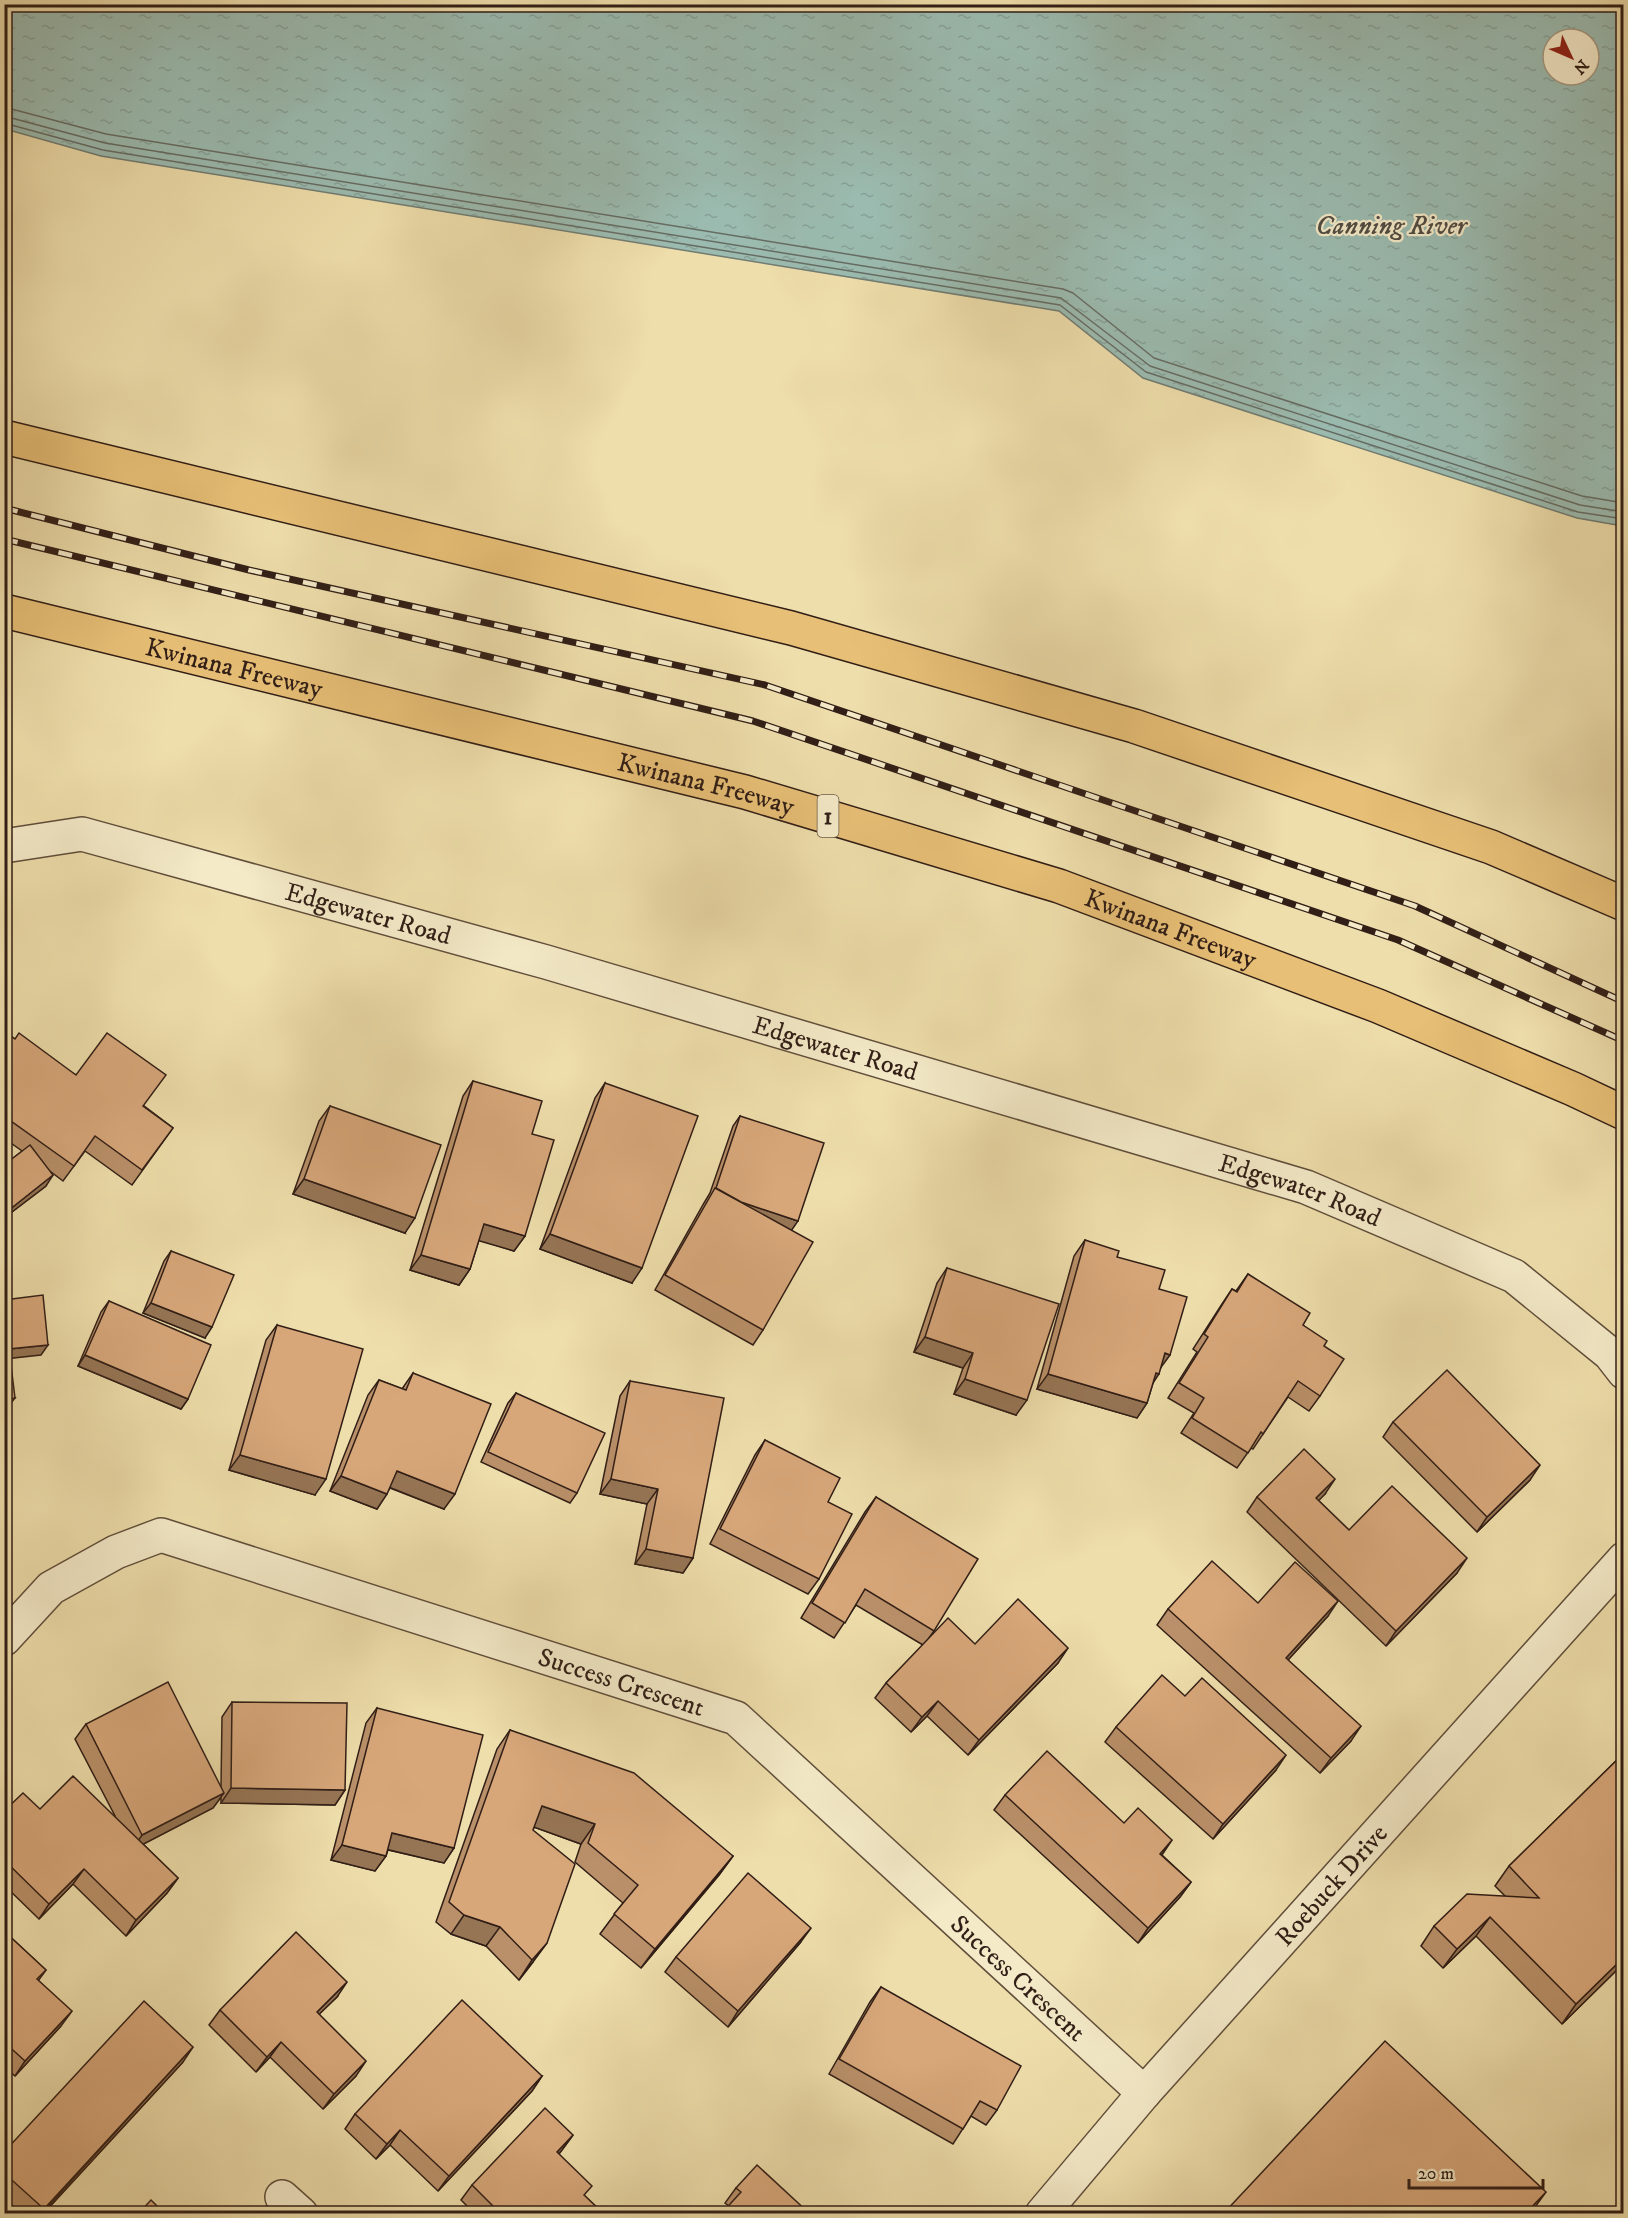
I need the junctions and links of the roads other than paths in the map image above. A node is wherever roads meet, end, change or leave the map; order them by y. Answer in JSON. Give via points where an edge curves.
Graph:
{"nodes":[{"id":1,"x":4,"y":437,"type":"edge"},
{"id":2,"x":4,"y":611,"type":"edge"},
{"id":3,"x":4,"y":846,"type":"edge"},
{"id":4,"x":1623,"y":904,"type":"edge"},
{"id":5,"x":1623,"y":1113,"type":"edge"},
{"id":6,"x":1623,"y":1372,"type":"edge"},
{"id":7,"x":1623,"y":1559,"type":"edge"},
{"id":8,"x":4,"y":1639,"type":"edge"},
{"id":9,"x":1144,"y":2093,"type":"junction"},
{"id":10,"x":1042,"y":2214,"type":"edge"}],
"edges":[{"from":1,"to":4,"type":"highway","via":[[791,628],[1112,720],[1491,846]]},
{"from":2,"to":5,"type":"highway","name":"Kwinana Freeway","number":"1","via":[[745,792],[1048,883],[1378,1006]]},
{"from":3,"to":6,"type":"street","name":"Edgewater Road","via":[[82,834],[546,962],[1306,1187],[1514,1276],[1610,1354]]},
{"from":7,"to":9,"type":"street","name":"Roebuck Drive"},
{"from":8,"to":9,"type":"street","name":"Success Crescent","via":[[51,1588],[116,1552],[161,1535],[736,1718]]},
{"from":9,"to":10,"type":"street","name":"Roebuck Drive"}]}
